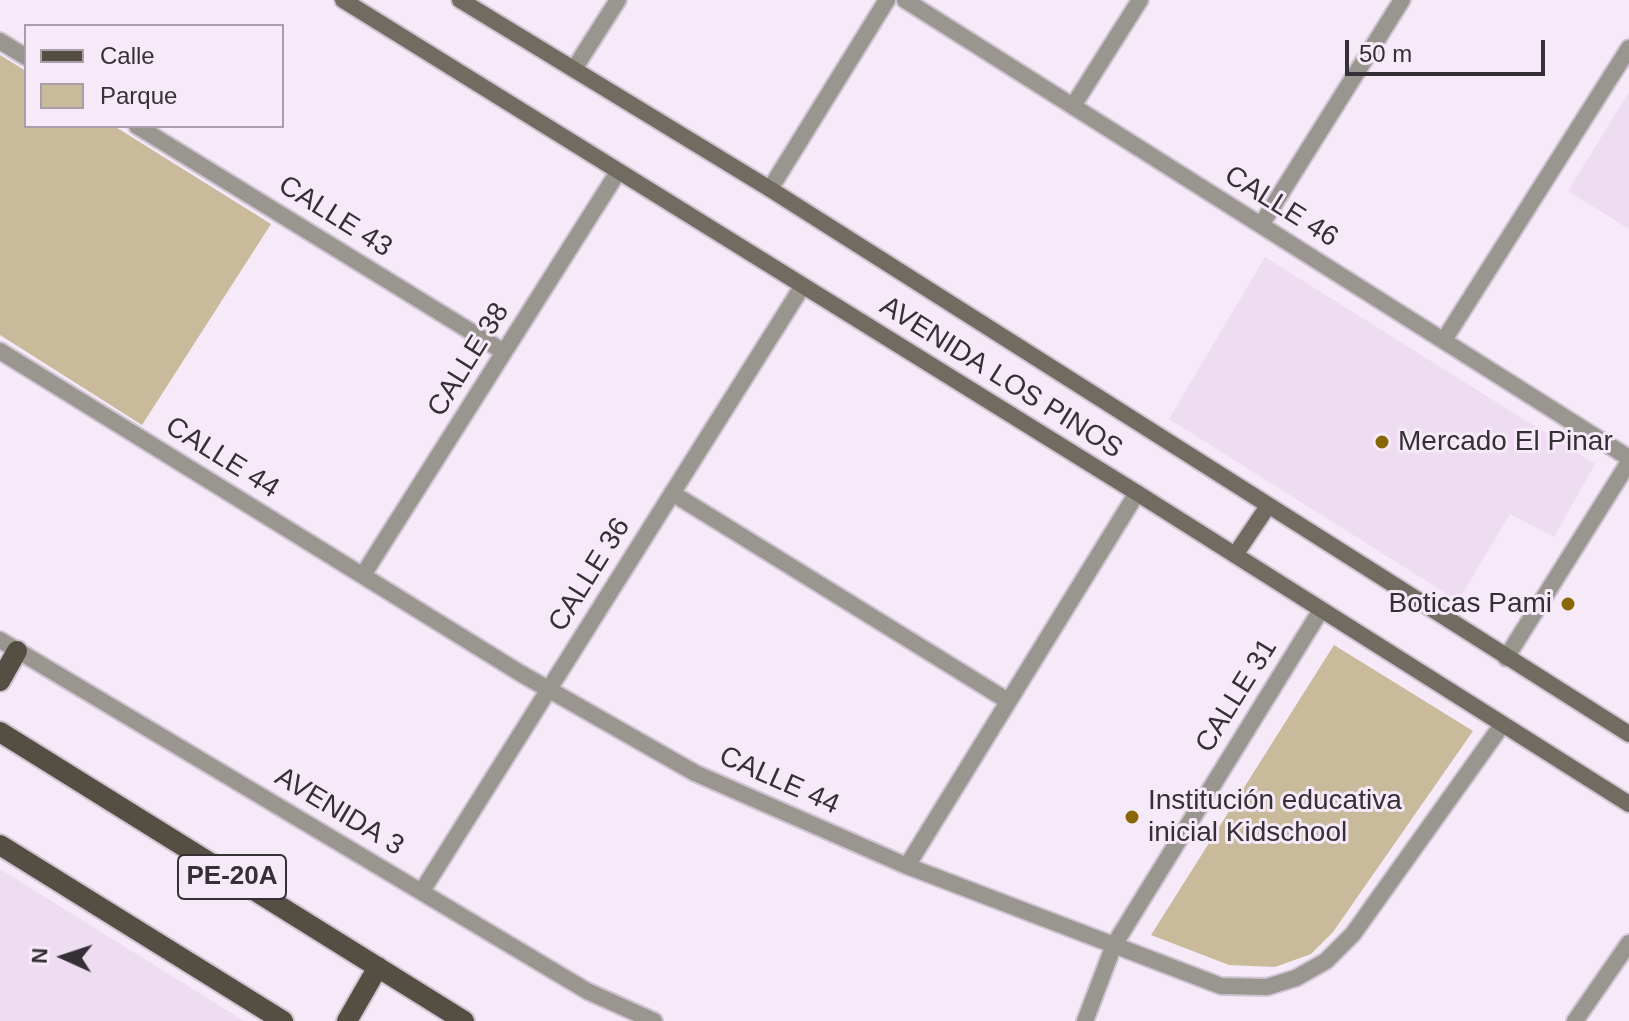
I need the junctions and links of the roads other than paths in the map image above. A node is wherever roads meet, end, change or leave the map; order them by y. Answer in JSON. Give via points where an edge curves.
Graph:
{"nodes":[{"id":1,"x":343,"y":0,"type":"edge"},
{"id":2,"x":460,"y":0,"type":"edge"},
{"id":3,"x":618,"y":0,"type":"edge"},
{"id":4,"x":887,"y":0,"type":"edge"},
{"id":5,"x":905,"y":0,"type":"edge"},
{"id":6,"x":1140,"y":0,"type":"edge"},
{"id":7,"x":1402,"y":0,"type":"edge"},
{"id":8,"x":0,"y":41,"type":"edge"},
{"id":9,"x":1629,"y":48,"type":"edge"},
{"id":10,"x":24,"y":56,"type":"edge"},
{"id":11,"x":574,"y":69,"type":"junction"},
{"id":12,"x":1073,"y":106,"type":"junction"},
{"id":13,"x":140,"y":128,"type":"edge"},
{"id":14,"x":618,"y":172,"type":"junction"},
{"id":15,"x":770,"y":189,"type":"junction"},
{"id":16,"x":1261,"y":225,"type":"junction"},
{"id":17,"x":802,"y":287,"type":"junction"},
{"id":18,"x":1444,"y":340,"type":"junction"},
{"id":19,"x":0,"y":351,"type":"edge"},
{"id":20,"x":504,"y":352,"type":"junction"},
{"id":21,"x":1629,"y":460,"type":"edge"},
{"id":22,"x":672,"y":493,"type":"junction"},
{"id":23,"x":1137,"y":493,"type":"junction"},
{"id":24,"x":1268,"y":506,"type":"junction"},
{"id":25,"x":1235,"y":555,"type":"junction"},
{"id":26,"x":363,"y":575,"type":"junction"},
{"id":27,"x":1321,"y":610,"type":"junction"},
{"id":28,"x":8,"y":646,"type":"edge"},
{"id":29,"x":1506,"y":658,"type":"junction"},
{"id":30,"x":0,"y":681,"type":"edge"},
{"id":31,"x":549,"y":690,"type":"junction"},
{"id":32,"x":1008,"y":701,"type":"junction"},
{"id":33,"x":1502,"y":725,"type":"junction"},
{"id":34,"x":0,"y":732,"type":"edge"},
{"id":35,"x":1629,"y":734,"type":"edge"},
{"id":36,"x":1602,"y":787,"type":"junction"},
{"id":37,"x":1629,"y":804,"type":"edge"},
{"id":38,"x":1629,"y":814,"type":"edge"},
{"id":39,"x":0,"y":845,"type":"edge"},
{"id":40,"x":907,"y":866,"type":"junction"},
{"id":41,"x":422,"y":891,"type":"junction"},
{"id":42,"x":1629,"y":943,"type":"edge"},
{"id":43,"x":1114,"y":945,"type":"junction"},
{"id":44,"x":378,"y":967,"type":"junction"},
{"id":45,"x":283,"y":1021,"type":"edge"},
{"id":46,"x":347,"y":1021,"type":"edge"},
{"id":47,"x":464,"y":1021,"type":"edge"},
{"id":48,"x":654,"y":1021,"type":"edge"},
{"id":49,"x":1085,"y":1021,"type":"edge"},
{"id":50,"x":1575,"y":1021,"type":"edge"}],
"edges":[{"from":1,"to":14,"type":"street","name":"AVENIDA LOS PINOS"},
{"from":2,"to":11,"type":"street","name":"AVENIDA LOS PINOS"},
{"from":3,"to":11,"type":"street"},
{"from":4,"to":15,"type":"street"},
{"from":5,"to":12,"type":"street","name":"CALLE 46"},
{"from":6,"to":12,"type":"street"},
{"from":7,"to":16,"type":"street"},
{"from":8,"to":10,"type":"street"},
{"from":9,"to":18,"type":"street"},
{"from":11,"to":15,"type":"street","name":"AVENIDA LOS PINOS"},
{"from":12,"to":16,"type":"street","name":"CALLE 46"},
{"from":13,"to":20,"type":"street","name":"CALLE 43"},
{"from":14,"to":17,"type":"street","name":"AVENIDA LOS PINOS"},
{"from":14,"to":20,"type":"street","name":"CALLE 38"},
{"from":15,"to":24,"type":"street","name":"AVENIDA LOS PINOS"},
{"from":16,"to":18,"type":"street","name":"CALLE 46"},
{"from":17,"to":22,"type":"street","name":"CALLE 36"},
{"from":17,"to":23,"type":"street","name":"AVENIDA LOS PINOS"},
{"from":18,"to":21,"type":"street","name":"CALLE 46"},
{"from":19,"to":26,"type":"street","name":"CALLE 44"},
{"from":20,"to":26,"type":"street","name":"CALLE 38"},
{"from":21,"to":29,"type":"street"},
{"from":22,"to":31,"type":"street","name":"CALLE 36"},
{"from":22,"to":32,"type":"street"},
{"from":23,"to":25,"type":"street","name":"AVENIDA LOS PINOS"},
{"from":23,"to":32,"type":"street"},
{"from":24,"to":25,"type":"street"},
{"from":24,"to":29,"type":"street","name":"AVENIDA LOS PINOS"},
{"from":25,"to":27,"type":"street","name":"AVENIDA LOS PINOS"},
{"from":26,"to":31,"type":"street","name":"CALLE 44"},
{"from":27,"to":33,"type":"street","name":"AVENIDA LOS PINOS"},
{"from":27,"to":43,"type":"street","name":"CALLE 31"},
{"from":28,"to":30,"type":"main road"},
{"from":28,"to":41,"type":"street","name":"AVENIDA 3"},
{"from":29,"to":35,"type":"street","name":"AVENIDA LOS PINOS"},
{"from":31,"to":40,"type":"street","name":"CALLE 44","via":[[695,773]]},
{"from":31,"to":41,"type":"street","name":"CALLE 36"},
{"from":32,"to":40,"type":"street"},
{"from":33,"to":36,"type":"street","name":"AVENIDA LOS PINOS"},
{"from":33,"to":43,"type":"street","name":"CALLE 44","via":[[1353,934],[1326,961],[1267,987],[1221,986]]},
{"from":34,"to":44,"type":"main road","number":"PE-20A"},
{"from":36,"to":37,"type":"street","name":"AVENIDA LOS PINOS"},
{"from":36,"to":38,"type":"street"},
{"from":39,"to":45,"type":"main road"},
{"from":40,"to":43,"type":"street","name":"CALLE 44"},
{"from":41,"to":48,"type":"street","name":"AVENIDA 3","via":[[587,991]]},
{"from":42,"to":50,"type":"street"},
{"from":43,"to":49,"type":"street","name":"CALLE 31"},
{"from":44,"to":46,"type":"main road"},
{"from":44,"to":47,"type":"main road","number":"PE-20A"}]}
